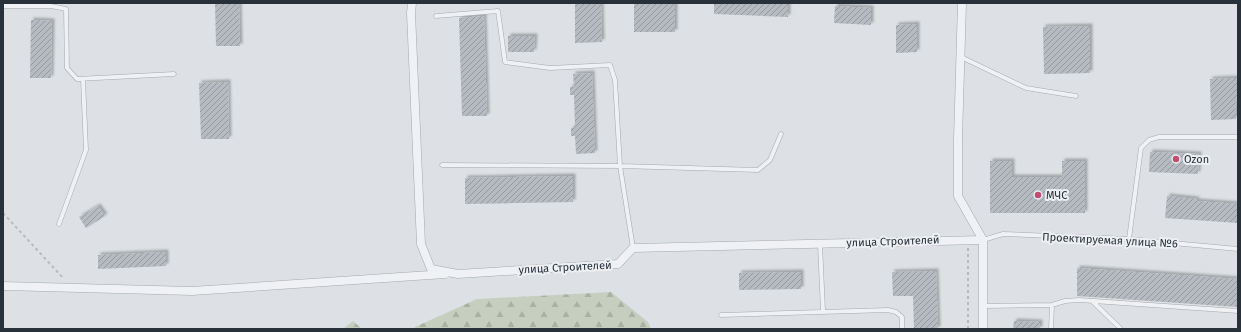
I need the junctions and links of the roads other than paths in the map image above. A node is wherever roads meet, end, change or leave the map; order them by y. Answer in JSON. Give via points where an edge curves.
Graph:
{"nodes":[{"id":1,"x":412,"y":3,"type":"edge"},
{"id":2,"x":962,"y":3,"type":"edge"},
{"id":3,"x":3,"y":6,"type":"edge"},
{"id":4,"x":436,"y":16,"type":"dead end"},
{"id":5,"x":960,"y":57,"type":"junction"},
{"id":6,"x":174,"y":74,"type":"dead end"},
{"id":7,"x":83,"y":79,"type":"junction"},
{"id":8,"x":1076,"y":96,"type":"dead end"},
{"id":9,"x":781,"y":134,"type":"dead end"},
{"id":10,"x":1238,"y":137,"type":"edge"},
{"id":11,"x":442,"y":165,"type":"dead end"},
{"id":12,"x":620,"y":166,"type":"junction"},
{"id":13,"x":59,"y":224,"type":"dead end"},
{"id":14,"x":1129,"y":238,"type":"junction"},
{"id":15,"x":983,"y":240,"type":"junction"},
{"id":16,"x":820,"y":243,"type":"junction"},
{"id":17,"x":633,"y":248,"type":"junction"},
{"id":18,"x":1238,"y":249,"type":"edge"},
{"id":19,"x":458,"y":274,"type":"junction"},
{"id":20,"x":3,"y":286,"type":"edge"},
{"id":21,"x":1092,"y":301,"type":"junction"},
{"id":22,"x":1052,"y":305,"type":"junction"},
{"id":23,"x":983,"y":306,"type":"junction"},
{"id":24,"x":823,"y":311,"type":"junction"},
{"id":25,"x":1238,"y":311,"type":"edge"},
{"id":26,"x":721,"y":315,"type":"dead end"},
{"id":27,"x":902,"y":329,"type":"edge"},
{"id":28,"x":983,"y":329,"type":"edge"},
{"id":29,"x":1051,"y":329,"type":"edge"},
{"id":30,"x":1121,"y":329,"type":"edge"}],
"edges":[{"from":1,"to":19,"type":"street","name":"улица Строителей","via":[[421,244],[431,269]]},
{"from":2,"to":5,"type":"street"},
{"from":3,"to":7,"type":"lane","via":[[51,6],[66,9],[67,68],[77,79]]},
{"from":4,"to":12,"type":"lane","via":[[498,11],[505,62],[550,68],[610,65],[615,80]]},
{"from":5,"to":8,"type":"lane","via":[[1026,88]]},
{"from":5,"to":15,"type":"street","via":[[958,196]]},
{"from":6,"to":7,"type":"lane"},
{"from":7,"to":13,"type":"lane","via":[[86,150]]},
{"from":9,"to":12,"type":"lane","via":[[770,160],[758,170]]},
{"from":10,"to":14,"type":"lane","via":[[1159,137],[1149,140],[1140,148]]},
{"from":11,"to":12,"type":"lane"},
{"from":12,"to":17,"type":"lane"},
{"from":14,"to":15,"type":"lane","name":"Проектируемая улица №6","via":[[1003,234]]},
{"from":14,"to":18,"type":"lane","name":"Проектируемая улица №6"},
{"from":15,"to":16,"type":"street","name":"улица Строителей"},
{"from":15,"to":23,"type":"street"},
{"from":16,"to":17,"type":"street","name":"улица Строителей"},
{"from":16,"to":24,"type":"lane"},
{"from":17,"to":19,"type":"street","name":"улица Строителей","via":[[618,264]]},
{"from":19,"to":20,"type":"street","via":[[192,291]]},
{"from":21,"to":22,"type":"lane","via":[[1065,301]]},
{"from":21,"to":25,"type":"lane"},
{"from":21,"to":30,"type":"lane"},
{"from":22,"to":23,"type":"lane"},
{"from":22,"to":29,"type":"lane"},
{"from":23,"to":28,"type":"street"},
{"from":24,"to":26,"type":"lane"},
{"from":24,"to":27,"type":"lane","via":[[888,310],[902,317]]}]}
